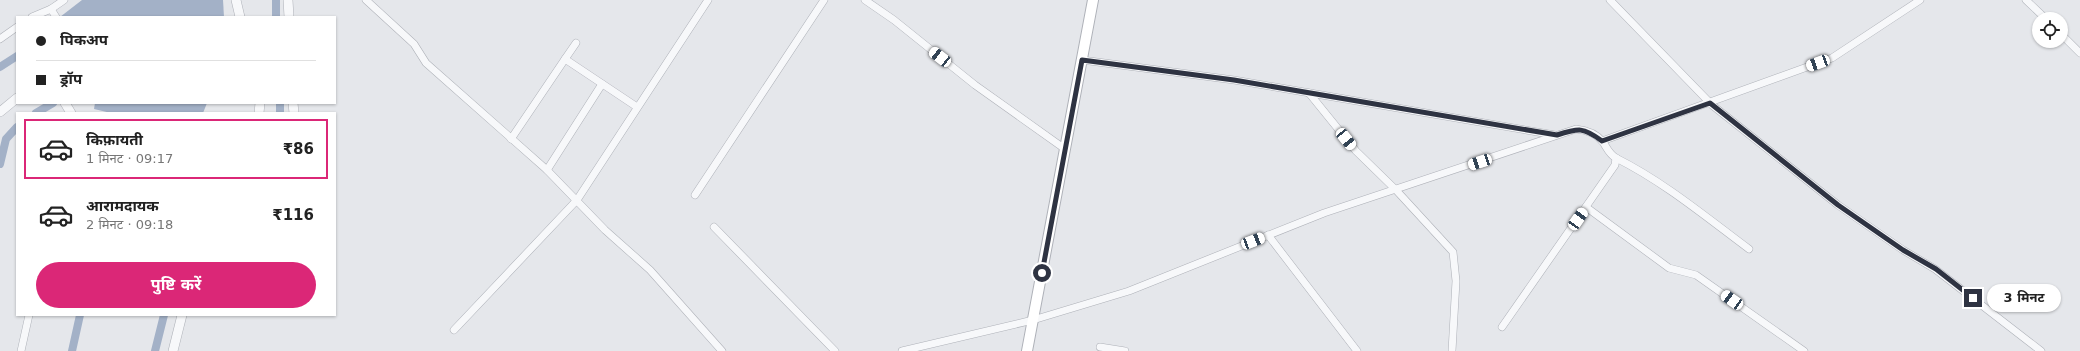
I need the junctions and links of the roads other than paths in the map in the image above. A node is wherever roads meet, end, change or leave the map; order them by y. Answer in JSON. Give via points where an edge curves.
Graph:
{"nodes":[{"id":1,"x":64,"y":0,"type":"edge"},
{"id":2,"x":236,"y":0,"type":"edge"},
{"id":3,"x":288,"y":0,"type":"edge"},
{"id":4,"x":366,"y":0,"type":"edge"},
{"id":5,"x":708,"y":0,"type":"edge"},
{"id":6,"x":824,"y":0,"type":"edge"},
{"id":7,"x":865,"y":0,"type":"edge"},
{"id":8,"x":1093,"y":0,"type":"edge"},
{"id":9,"x":1610,"y":0,"type":"edge"},
{"id":10,"x":1920,"y":0,"type":"edge"},
{"id":11,"x":2026,"y":0,"type":"edge"},
{"id":12,"x":2039,"y":12,"type":"edge"},
{"id":13,"x":54,"y":13,"type":"edge"},
{"id":14,"x":38,"y":16,"type":"edge"},
{"id":15,"x":240,"y":16,"type":"edge"},
{"id":16,"x":289,"y":16,"type":"edge"},
{"id":17,"x":16,"y":28,"type":"edge"},
{"id":18,"x":0,"y":39,"type":"edge"},
{"id":19,"x":2068,"y":41,"type":"edge"},
{"id":20,"x":576,"y":43,"type":"dead end"},
{"id":21,"x":2080,"y":53,"type":"edge"},
{"id":22,"x":565,"y":59,"type":"junction"},
{"id":23,"x":1082,"y":60,"type":"junction"},
{"id":24,"x":602,"y":84,"type":"junction"},
{"id":25,"x":1309,"y":93,"type":"junction"},
{"id":26,"x":16,"y":99,"type":"edge"},
{"id":27,"x":1710,"y":103,"type":"junction"},
{"id":28,"x":637,"y":107,"type":"junction"},
{"id":29,"x":0,"y":112,"type":"edge"},
{"id":30,"x":1557,"y":135,"type":"junction"},
{"id":31,"x":511,"y":139,"type":"junction"},
{"id":32,"x":1602,"y":141,"type":"junction"},
{"id":33,"x":1065,"y":149,"type":"junction"},
{"id":34,"x":1616,"y":158,"type":"junction"},
{"id":35,"x":547,"y":170,"type":"junction"},
{"id":36,"x":1396,"y":190,"type":"junction"},
{"id":37,"x":695,"y":195,"type":"dead end"},
{"id":38,"x":577,"y":200,"type":"junction"},
{"id":39,"x":1586,"y":207,"type":"junction"},
{"id":40,"x":714,"y":227,"type":"dead end"},
{"id":41,"x":1268,"y":236,"type":"junction"},
{"id":42,"x":1749,"y":249,"type":"dead end"},
{"id":43,"x":29,"y":316,"type":"edge"},
{"id":44,"x":182,"y":316,"type":"edge"},
{"id":45,"x":1033,"y":320,"type":"junction"},
{"id":46,"x":1502,"y":327,"type":"dead end"},
{"id":47,"x":454,"y":330,"type":"dead end"},
{"id":48,"x":1100,"y":347,"type":"dead end"},
{"id":49,"x":21,"y":351,"type":"edge"},
{"id":50,"x":173,"y":351,"type":"edge"},
{"id":51,"x":722,"y":351,"type":"edge"},
{"id":52,"x":835,"y":351,"type":"edge"},
{"id":53,"x":902,"y":351,"type":"edge"},
{"id":54,"x":1027,"y":351,"type":"edge"},
{"id":55,"x":1125,"y":351,"type":"edge"},
{"id":56,"x":1357,"y":351,"type":"edge"},
{"id":57,"x":1452,"y":351,"type":"edge"},
{"id":58,"x":1804,"y":351,"type":"edge"},
{"id":59,"x":2041,"y":351,"type":"edge"}],
"edges":[{"from":1,"to":13,"type":"street"},
{"from":2,"to":15,"type":"street"},
{"from":3,"to":16,"type":"street"},
{"from":4,"to":31,"type":"street","via":[[414,44],[426,63]]},
{"from":5,"to":28,"type":"street"},
{"from":6,"to":37,"type":"street"},
{"from":7,"to":33,"type":"street","via":[[975,85]]},
{"from":8,"to":23,"type":"main road"},
{"from":9,"to":27,"type":"street"},
{"from":10,"to":27,"type":"street","via":[[1832,58]]},
{"from":11,"to":12,"type":"street"},
{"from":13,"to":14,"type":"street"},
{"from":17,"to":18,"type":"street"},
{"from":19,"to":21,"type":"street"},
{"from":20,"to":22,"type":"street"},
{"from":22,"to":24,"type":"street"},
{"from":22,"to":31,"type":"street"},
{"from":23,"to":25,"type":"street","via":[[1234,80]]},
{"from":23,"to":33,"type":"main road"},
{"from":24,"to":28,"type":"street"},
{"from":24,"to":35,"type":"street"},
{"from":25,"to":30,"type":"street"},
{"from":25,"to":36,"type":"street","via":[[1356,150]]},
{"from":26,"to":29,"type":"street"},
{"from":27,"to":32,"type":"street"},
{"from":27,"to":59,"type":"street","via":[[1838,205],[1903,250],[1936,269]]},
{"from":28,"to":38,"type":"street"},
{"from":30,"to":32,"type":"street","via":[[1576,129],[1589,131]]},
{"from":30,"to":36,"type":"street"},
{"from":31,"to":35,"type":"street"},
{"from":32,"to":34,"type":"street"},
{"from":33,"to":45,"type":"main road"},
{"from":34,"to":39,"type":"street","via":[[1615,165]]},
{"from":34,"to":42,"type":"street","via":[[1646,174]]},
{"from":35,"to":38,"type":"street"},
{"from":36,"to":41,"type":"street","via":[[1324,213]]},
{"from":36,"to":57,"type":"street","via":[[1453,252],[1456,281]]},
{"from":38,"to":47,"type":"street"},
{"from":38,"to":51,"type":"street","via":[[605,230],[650,270]]},
{"from":39,"to":46,"type":"street"},
{"from":39,"to":58,"type":"street","via":[[1668,268],[1696,275]]},
{"from":40,"to":52,"type":"street"},
{"from":41,"to":45,"type":"street","via":[[1129,291]]},
{"from":41,"to":56,"type":"street"},
{"from":43,"to":49,"type":"street"},
{"from":44,"to":50,"type":"street"},
{"from":45,"to":53,"type":"street"},
{"from":45,"to":54,"type":"main road"},
{"from":48,"to":55,"type":"street"}]}
